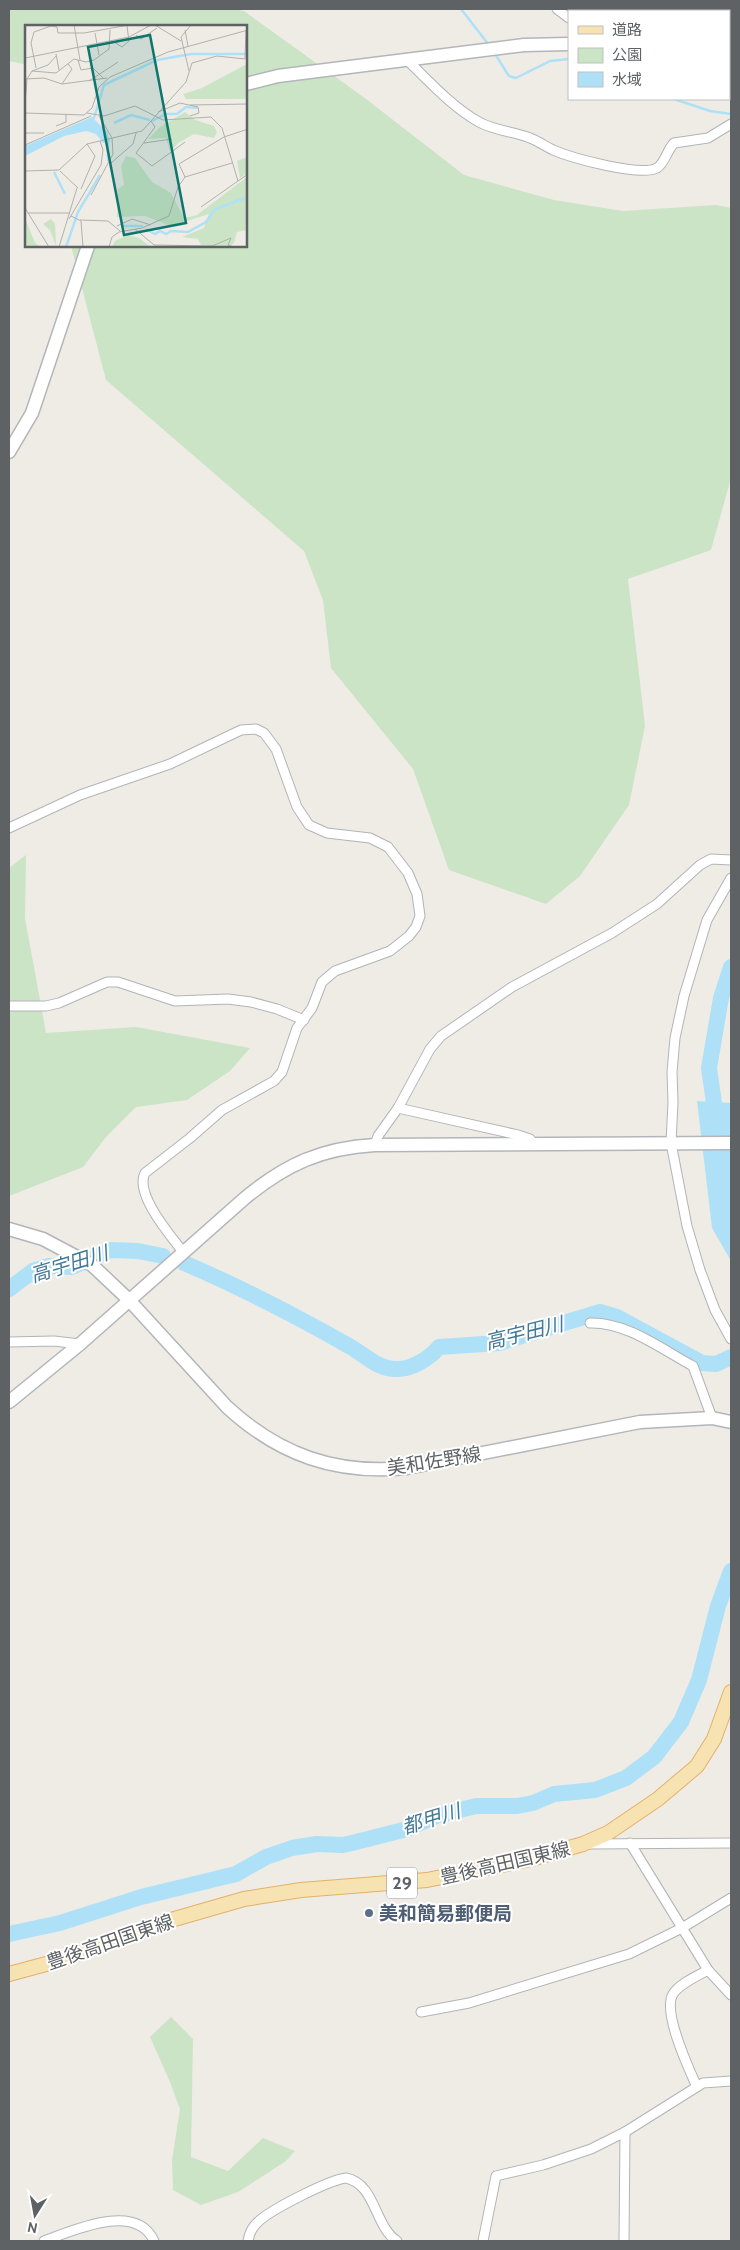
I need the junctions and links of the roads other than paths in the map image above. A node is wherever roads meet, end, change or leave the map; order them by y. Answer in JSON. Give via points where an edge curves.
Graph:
{"nodes":[{"id":1,"x":556,"y":9,"type":"edge"},
{"id":2,"x":568,"y":17,"type":"edge"},
{"id":3,"x":568,"y":44,"type":"edge"},
{"id":4,"x":407,"y":60,"type":"junction"},
{"id":5,"x":248,"y":84,"type":"edge"},
{"id":6,"x":731,"y":124,"type":"edge"},
{"id":7,"x":87,"y":248,"type":"edge"},
{"id":8,"x":9,"y":452,"type":"edge"},
{"id":9,"x":9,"y":828,"type":"edge"},
{"id":10,"x":731,"y":860,"type":"edge"},
{"id":11,"x":731,"y":878,"type":"edge"},
{"id":12,"x":9,"y":1006,"type":"edge"},
{"id":13,"x":304,"y":1020,"type":"junction"},
{"id":14,"x":398,"y":1108,"type":"junction"},
{"id":15,"x":731,"y":1142,"type":"edge"},
{"id":16,"x":674,"y":1143,"type":"junction"},
{"id":17,"x":533,"y":1144,"type":"junction"},
{"id":18,"x":375,"y":1145,"type":"junction"},
{"id":19,"x":9,"y":1229,"type":"edge"},
{"id":20,"x":182,"y":1252,"type":"junction"},
{"id":21,"x":129,"y":1300,"type":"junction"},
{"id":22,"x":590,"y":1323,"type":"dead end"},
{"id":23,"x":731,"y":1339,"type":"edge"},
{"id":24,"x":9,"y":1342,"type":"edge"},
{"id":25,"x":80,"y":1344,"type":"junction"},
{"id":26,"x":9,"y":1402,"type":"edge"},
{"id":27,"x":712,"y":1418,"type":"junction"},
{"id":28,"x":731,"y":1422,"type":"edge"},
{"id":29,"x":731,"y":1692,"type":"edge"},
{"id":30,"x":630,"y":1843,"type":"junction"},
{"id":31,"x":731,"y":1843,"type":"edge"},
{"id":32,"x":583,"y":1844,"type":"junction"},
{"id":33,"x":731,"y":1898,"type":"edge"},
{"id":34,"x":682,"y":1928,"type":"junction"},
{"id":35,"x":708,"y":1970,"type":"junction"},
{"id":36,"x":9,"y":1974,"type":"edge"},
{"id":37,"x":731,"y":1995,"type":"edge"},
{"id":38,"x":421,"y":2012,"type":"dead end"},
{"id":39,"x":731,"y":2080,"type":"edge"},
{"id":40,"x":697,"y":2087,"type":"junction"},
{"id":41,"x":625,"y":2132,"type":"junction"},
{"id":42,"x":44,"y":2241,"type":"edge"},
{"id":43,"x":154,"y":2241,"type":"edge"},
{"id":44,"x":248,"y":2241,"type":"edge"},
{"id":45,"x":397,"y":2241,"type":"edge"},
{"id":46,"x":483,"y":2241,"type":"edge"},
{"id":47,"x":624,"y":2241,"type":"edge"}],
"edges":[{"from":1,"to":2,"type":"street"},
{"from":3,"to":4,"type":"street"},
{"from":4,"to":5,"type":"street","via":[[278,76]]},
{"from":4,"to":6,"type":"street","via":[[457,107],[478,122],[530,138],[568,155],[616,168],[656,168],[674,143],[708,138]]},
{"from":7,"to":8,"type":"street","via":[[32,413]]},
{"from":9,"to":13,"type":"street","via":[[80,795],[170,764],[241,730],[256,729],[264,733],[276,749],[297,807],[309,825],[327,833],[370,838],[388,847],[408,873],[420,906],[416,927],[400,944],[377,958],[328,975]]},
{"from":10,"to":14,"type":"street","via":[[710,859],[700,865],[656,904],[612,933],[512,988],[441,1036],[430,1049]]},
{"from":11,"to":16,"type":"street","via":[[707,920],[684,996],[673,1064]]},
{"from":12,"to":13,"type":"street","via":[[46,1006],[107,982],[118,982],[175,1001],[228,999],[251,1002]]},
{"from":13,"to":20,"type":"street","via":[[297,1028],[282,1072],[274,1080],[222,1110],[143,1176],[142,1186],[147,1199]]},
{"from":14,"to":17,"type":"street","via":[[524,1137]]},
{"from":14,"to":18,"type":"street"},
{"from":15,"to":16,"type":"street"},
{"from":16,"to":17,"type":"street"},
{"from":16,"to":23,"type":"street","via":[[687,1226],[714,1310]]},
{"from":17,"to":18,"type":"street"},
{"from":18,"to":20,"type":"street","via":[[327,1151],[283,1170]]},
{"from":19,"to":21,"type":"street","name":"美和佐野線","via":[[43,1239],[78,1256]]},
{"from":20,"to":21,"type":"street"},
{"from":21,"to":25,"type":"street"},
{"from":21,"to":27,"type":"street","name":"美和佐野線","via":[[243,1421],[278,1444],[331,1465],[371,1470],[407,1468],[640,1422]]},
{"from":22,"to":27,"type":"street","via":[[603,1323],[628,1331],[693,1366]]},
{"from":24,"to":25,"type":"street"},
{"from":25,"to":26,"type":"street"},
{"from":27,"to":28,"type":"street","name":"美和佐野線"},
{"from":29,"to":32,"type":"main road","name":"豊後高田国東線","number":"29","via":[[714,1739],[697,1766],[658,1799],[608,1833]]},
{"from":30,"to":31,"type":"street"},
{"from":30,"to":32,"type":"street"},
{"from":30,"to":34,"type":"street"},
{"from":32,"to":36,"type":"main road","name":"豊後高田国東線","number":"29","via":[[531,1859],[434,1879],[286,1892],[244,1899]]},
{"from":33,"to":34,"type":"street"},
{"from":34,"to":35,"type":"street"},
{"from":34,"to":38,"type":"street","via":[[606,1962],[469,2003]]},
{"from":35,"to":37,"type":"street"},
{"from":35,"to":40,"type":"street","via":[[679,1988],[671,2000],[676,2032]]},
{"from":39,"to":40,"type":"street","via":[[703,2083]]},
{"from":40,"to":41,"type":"street"},
{"from":41,"to":46,"type":"street","via":[[571,2157],[496,2176]]},
{"from":41,"to":47,"type":"street"},
{"from":42,"to":43,"type":"street","via":[[112,2220],[141,2227]]},
{"from":44,"to":45,"type":"street","via":[[256,2223],[266,2216],[297,2198],[346,2178],[358,2182],[365,2190],[389,2236]]}]}
